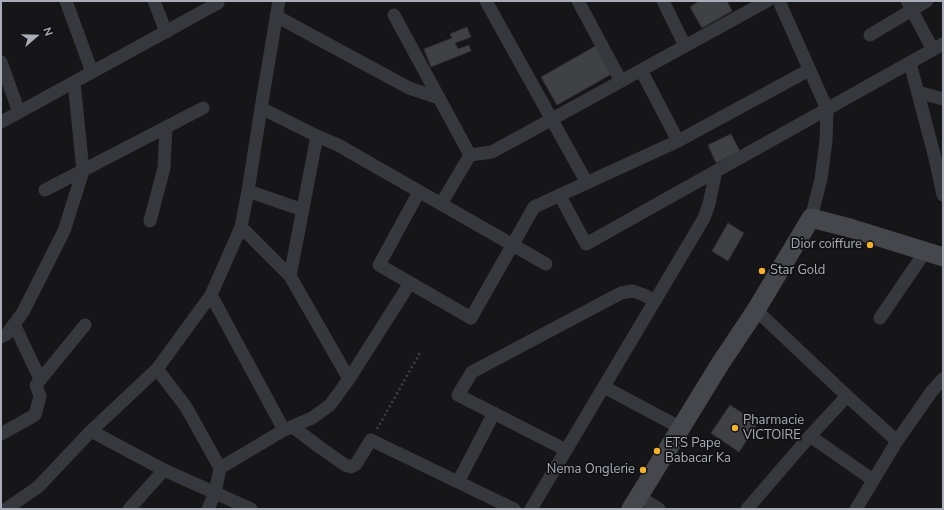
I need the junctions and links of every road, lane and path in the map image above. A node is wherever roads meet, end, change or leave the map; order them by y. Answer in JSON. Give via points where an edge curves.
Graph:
{"nodes":[{"id":1,"x":66,"y":1,"type":"edge"},
{"id":2,"x":154,"y":1,"type":"edge"},
{"id":3,"x":279,"y":1,"type":"edge"},
{"id":4,"x":486,"y":1,"type":"edge"},
{"id":5,"x":578,"y":1,"type":"edge"},
{"id":6,"x":663,"y":1,"type":"edge"},
{"id":7,"x":766,"y":1,"type":"edge"},
{"id":8,"x":779,"y":1,"type":"edge"},
{"id":9,"x":927,"y":1,"type":"edge"},
{"id":10,"x":218,"y":3,"type":"dead end"},
{"id":11,"x":909,"y":5,"type":"edge"},
{"id":12,"x":276,"y":16,"type":"junction"},
{"id":13,"x":394,"y":16,"type":"dead end"},
{"id":14,"x":166,"y":32,"type":"junction"},
{"id":15,"x":870,"y":35,"type":"dead end"},
{"id":16,"x":685,"y":46,"type":"junction"},
{"id":17,"x":938,"y":47,"type":"edge"},
{"id":18,"x":1,"y":62,"type":"edge"},
{"id":19,"x":910,"y":63,"type":"junction"},
{"id":20,"x":641,"y":70,"type":"junction"},
{"id":21,"x":810,"y":70,"type":"junction"},
{"id":22,"x":92,"y":72,"type":"junction"},
{"id":23,"x":622,"y":81,"type":"junction"},
{"id":24,"x":74,"y":82,"type":"junction"},
{"id":25,"x":918,"y":92,"type":"junction"},
{"id":26,"x":439,"y":98,"type":"junction"},
{"id":27,"x":943,"y":99,"type":"edge"},
{"id":28,"x":203,"y":108,"type":"dead end"},
{"id":29,"x":261,"y":108,"type":"junction"},
{"id":30,"x":827,"y":109,"type":"junction"},
{"id":31,"x":19,"y":112,"type":"junction"},
{"id":32,"x":552,"y":119,"type":"junction"},
{"id":33,"x":1,"y":122,"type":"edge"},
{"id":34,"x":166,"y":127,"type":"junction"},
{"id":35,"x":317,"y":136,"type":"junction"},
{"id":36,"x":678,"y":141,"type":"junction"},
{"id":37,"x":470,"y":155,"type":"junction"},
{"id":38,"x":939,"y":159,"type":"edge"},
{"id":39,"x":82,"y":171,"type":"junction"},
{"id":40,"x":716,"y":171,"type":"junction"},
{"id":41,"x":587,"y":183,"type":"junction"},
{"id":42,"x":45,"y":190,"type":"dead end"},
{"id":43,"x":248,"y":191,"type":"junction"},
{"id":44,"x":419,"y":192,"type":"junction"},
{"id":45,"x":943,"y":195,"type":"edge"},
{"id":46,"x":560,"y":196,"type":"junction"},
{"id":47,"x":441,"y":204,"type":"junction"},
{"id":48,"x":303,"y":210,"type":"junction"},
{"id":49,"x":811,"y":218,"type":"junction"},
{"id":50,"x":150,"y":221,"type":"dead end"},
{"id":51,"x":241,"y":227,"type":"junction"},
{"id":52,"x":513,"y":245,"type":"junction"},
{"id":53,"x":925,"y":252,"type":"junction"},
{"id":54,"x":943,"y":258,"type":"edge"},
{"id":55,"x":546,"y":264,"type":"dead end"},
{"id":56,"x":290,"y":276,"type":"junction"},
{"id":57,"x":410,"y":283,"type":"junction"},
{"id":58,"x":211,"y":295,"type":"junction"},
{"id":59,"x":655,"y":301,"type":"junction"},
{"id":60,"x":756,"y":310,"type":"junction"},
{"id":61,"x":880,"y":318,"type":"dead end"},
{"id":62,"x":14,"y":324,"type":"junction"},
{"id":63,"x":85,"y":325,"type":"dead end"},
{"id":64,"x":1,"y":337,"type":"edge"},
{"id":65,"x":422,"y":351,"type":"dead end"},
{"id":66,"x":157,"y":369,"type":"junction"},
{"id":67,"x":40,"y":379,"type":"junction"},
{"id":68,"x":349,"y":379,"type":"junction"},
{"id":69,"x":943,"y":379,"type":"edge"},
{"id":70,"x":604,"y":387,"type":"junction"},
{"id":71,"x":846,"y":396,"type":"junction"},
{"id":72,"x":494,"y":413,"type":"junction"},
{"id":73,"x":288,"y":428,"type":"junction"},
{"id":74,"x":681,"y":428,"type":"junction"},
{"id":75,"x":91,"y":431,"type":"junction"},
{"id":76,"x":1,"y":434,"type":"edge"},
{"id":77,"x":810,"y":436,"type":"junction"},
{"id":78,"x":371,"y":440,"type":"junction"},
{"id":79,"x":897,"y":441,"type":"junction"},
{"id":80,"x":566,"y":450,"type":"junction"},
{"id":81,"x":220,"y":468,"type":"junction"},
{"id":82,"x":164,"y":470,"type":"junction"},
{"id":83,"x":873,"y":480,"type":"junction"},
{"id":84,"x":458,"y":482,"type":"junction"},
{"id":85,"x":215,"y":493,"type":"junction"},
{"id":86,"x":634,"y":503,"type":"edge"},
{"id":87,"x":6,"y":509,"type":"edge"},
{"id":88,"x":129,"y":509,"type":"edge"},
{"id":89,"x":208,"y":509,"type":"edge"},
{"id":90,"x":251,"y":509,"type":"edge"},
{"id":91,"x":514,"y":509,"type":"edge"},
{"id":92,"x":531,"y":509,"type":"edge"},
{"id":93,"x":659,"y":509,"type":"edge"},
{"id":94,"x":747,"y":509,"type":"edge"},
{"id":95,"x":856,"y":509,"type":"edge"}],
"edges":[{"from":1,"to":22,"type":"street"},
{"from":2,"to":14,"type":"street"},
{"from":3,"to":12,"type":"street"},
{"from":4,"to":32,"type":"street"},
{"from":5,"to":23,"type":"street"},
{"from":6,"to":16,"type":"street"},
{"from":7,"to":16,"type":"street"},
{"from":8,"to":21,"type":"street"},
{"from":9,"to":11,"type":"street"},
{"from":10,"to":14,"type":"street"},
{"from":11,"to":15,"type":"street"},
{"from":11,"to":17,"type":"street"},
{"from":12,"to":26,"type":"street","via":[[410,88]]},
{"from":12,"to":29,"type":"street"},
{"from":13,"to":26,"type":"street"},
{"from":14,"to":22,"type":"street"},
{"from":16,"to":20,"type":"street"},
{"from":17,"to":19,"type":"street"},
{"from":18,"to":31,"type":"street"},
{"from":19,"to":25,"type":"street"},
{"from":19,"to":30,"type":"street"},
{"from":20,"to":23,"type":"street"},
{"from":20,"to":36,"type":"street"},
{"from":21,"to":30,"type":"street"},
{"from":21,"to":36,"type":"street"},
{"from":22,"to":24,"type":"street"},
{"from":23,"to":32,"type":"street"},
{"from":24,"to":31,"type":"street"},
{"from":24,"to":39,"type":"street"},
{"from":25,"to":27,"type":"street"},
{"from":25,"to":38,"type":"street"},
{"from":26,"to":37,"type":"street"},
{"from":28,"to":34,"type":"street"},
{"from":29,"to":35,"type":"street"},
{"from":29,"to":43,"type":"street"},
{"from":30,"to":40,"type":"street"},
{"from":30,"to":49,"type":"street","via":[[821,179]]},
{"from":31,"to":33,"type":"street"},
{"from":32,"to":37,"type":"street","via":[[492,152]]},
{"from":32,"to":41,"type":"street"},
{"from":34,"to":39,"type":"street"},
{"from":34,"to":50,"type":"street","via":[[164,168]]},
{"from":35,"to":44,"type":"street","via":[[338,145]]},
{"from":35,"to":48,"type":"street"},
{"from":36,"to":41,"type":"street"},
{"from":37,"to":47,"type":"street"},
{"from":38,"to":45,"type":"street"},
{"from":39,"to":42,"type":"street"},
{"from":39,"to":62,"type":"street","via":[[64,231]]},
{"from":40,"to":46,"type":"street","via":[[586,244]]},
{"from":40,"to":59,"type":"street","via":[[704,218]]},
{"from":41,"to":46,"type":"street"},
{"from":43,"to":48,"type":"street"},
{"from":43,"to":51,"type":"street"},
{"from":44,"to":47,"type":"street"},
{"from":44,"to":57,"type":"street","via":[[379,265]]},
{"from":46,"to":52,"type":"street","via":[[534,208]]},
{"from":47,"to":52,"type":"street"},
{"from":48,"to":56,"type":"street"},
{"from":49,"to":53,"type":"street"},
{"from":49,"to":60,"type":"street"},
{"from":51,"to":56,"type":"street"},
{"from":51,"to":58,"type":"street"},
{"from":52,"to":55,"type":"street"},
{"from":52,"to":57,"type":"street","via":[[471,318]]},
{"from":53,"to":54,"type":"street"},
{"from":53,"to":61,"type":"street"},
{"from":56,"to":68,"type":"street"},
{"from":57,"to":68,"type":"street"},
{"from":58,"to":66,"type":"street"},
{"from":58,"to":73,"type":"street"},
{"from":59,"to":70,"type":"street"},
{"from":59,"to":72,"type":"street","via":[[633,291],[621,293],[472,372],[458,395]]},
{"from":60,"to":71,"type":"street"},
{"from":60,"to":74,"type":"street"},
{"from":62,"to":64,"type":"street","via":[[7,334]]},
{"from":62,"to":67,"type":"street"},
{"from":63,"to":67,"type":"street"},
{"from":65,"to":78,"type":"path"},
{"from":66,"to":75,"type":"street"},
{"from":66,"to":81,"type":"street","via":[[186,407]]},
{"from":67,"to":76,"type":"street","via":[[36,385],[40,396],[35,415]]},
{"from":68,"to":73,"type":"street","via":[[330,405],[312,418]]},
{"from":69,"to":79,"type":"street"},
{"from":70,"to":74,"type":"street"},
{"from":70,"to":80,"type":"street"},
{"from":71,"to":77,"type":"street"},
{"from":71,"to":79,"type":"street"},
{"from":72,"to":80,"type":"street"},
{"from":72,"to":84,"type":"street"},
{"from":73,"to":78,"type":"street","via":[[351,467],[356,464]]},
{"from":73,"to":81,"type":"street"},
{"from":74,"to":86,"type":"street"},
{"from":75,"to":82,"type":"street"},
{"from":75,"to":87,"type":"street","via":[[38,487]]},
{"from":77,"to":83,"type":"street"},
{"from":77,"to":94,"type":"street"},
{"from":78,"to":84,"type":"street"},
{"from":79,"to":83,"type":"street"},
{"from":80,"to":92,"type":"street"},
{"from":81,"to":85,"type":"street"},
{"from":82,"to":85,"type":"street"},
{"from":82,"to":88,"type":"street"},
{"from":83,"to":95,"type":"street"},
{"from":84,"to":91,"type":"street"},
{"from":85,"to":89,"type":"street"},
{"from":85,"to":90,"type":"street"},
{"from":86,"to":93,"type":"street"}]}
